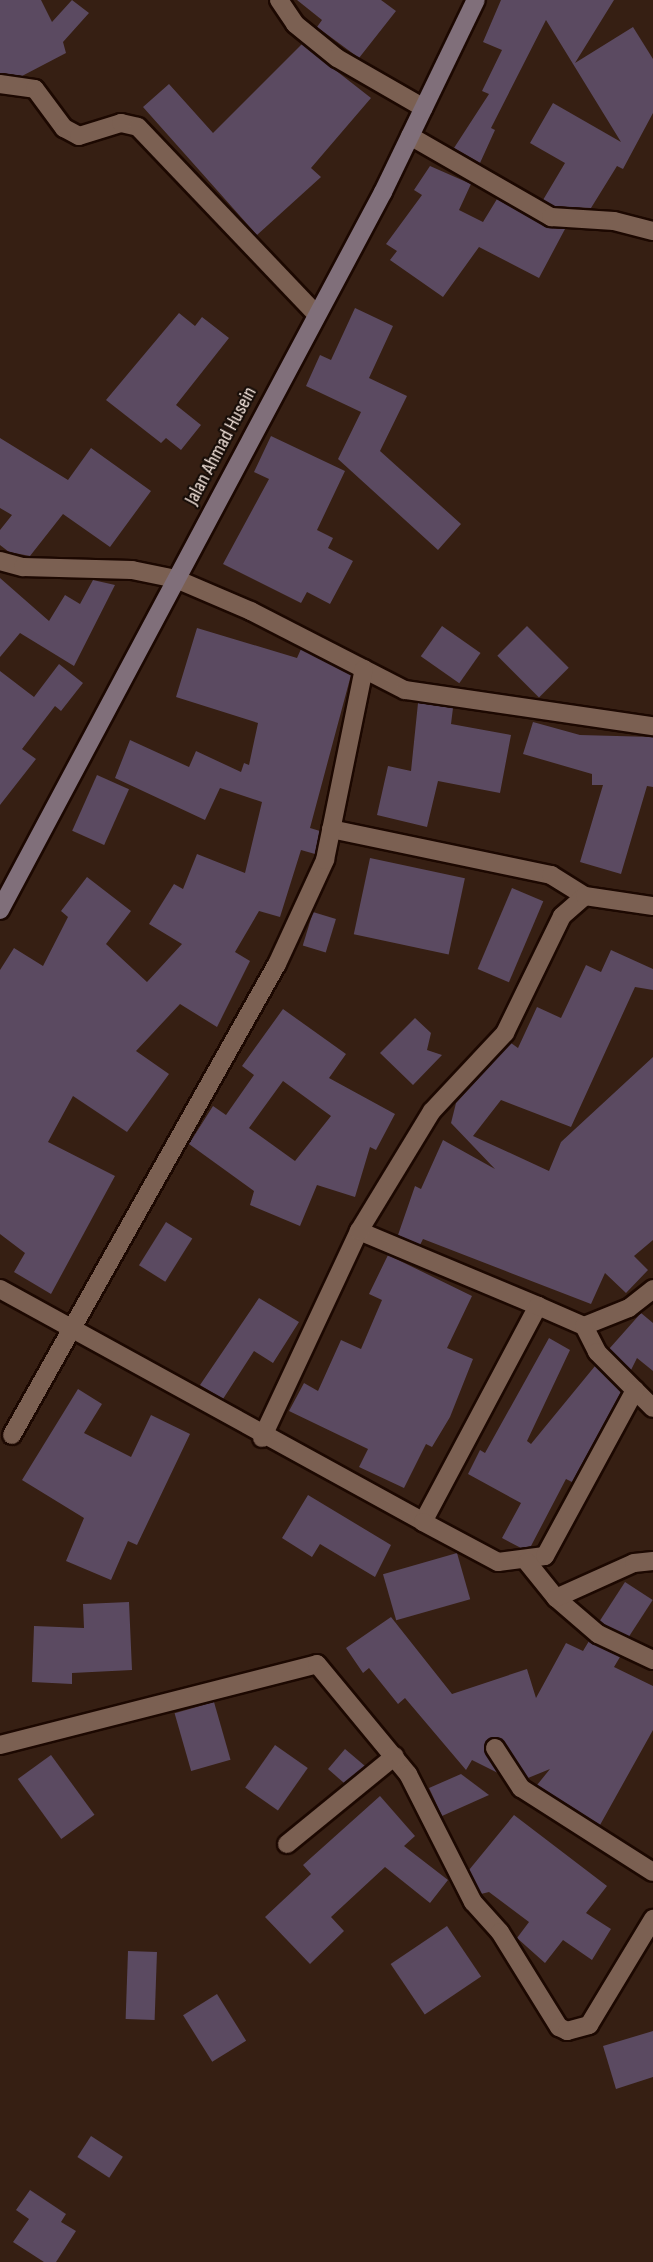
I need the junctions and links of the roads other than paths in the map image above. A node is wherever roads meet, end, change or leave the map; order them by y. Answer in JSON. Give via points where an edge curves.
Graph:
{"nodes":[{"id":1,"x":279,"y":0,"type":"edge"},
{"id":2,"x":477,"y":0,"type":"edge"},
{"id":3,"x":0,"y":84,"type":"edge"},
{"id":4,"x":424,"y":108,"type":"junction"},
{"id":5,"x":410,"y":136,"type":"junction"},
{"id":6,"x":653,"y":231,"type":"edge"},
{"id":7,"x":316,"y":314,"type":"junction"},
{"id":8,"x":0,"y":561,"type":"edge"},
{"id":9,"x":176,"y":579,"type":"junction"},
{"id":10,"x":364,"y":669,"type":"junction"},
{"id":11,"x":653,"y":726,"type":"edge"},
{"id":12,"x":331,"y":829,"type":"junction"},
{"id":13,"x":585,"y":896,"type":"junction"},
{"id":14,"x":653,"y":906,"type":"edge"},
{"id":15,"x":0,"y":910,"type":"edge"},
{"id":16,"x":359,"y":1231,"type":"junction"},
{"id":17,"x":0,"y":1289,"type":"edge"},
{"id":18,"x":653,"y":1289,"type":"edge"},
{"id":19,"x":538,"y":1306,"type":"junction"},
{"id":20,"x":584,"y":1326,"type":"junction"},
{"id":21,"x":70,"y":1330,"type":"junction"},
{"id":22,"x":635,"y":1390,"type":"junction"},
{"id":23,"x":653,"y":1408,"type":"edge"},
{"id":24,"x":12,"y":1435,"type":"dead end"},
{"id":25,"x":262,"y":1438,"type":"junction"},
{"id":26,"x":423,"y":1522,"type":"junction"},
{"id":27,"x":653,"y":1561,"type":"edge"},
{"id":28,"x":527,"y":1562,"type":"junction"},
{"id":29,"x":556,"y":1598,"type":"junction"},
{"id":30,"x":653,"y":1660,"type":"edge"},
{"id":31,"x":0,"y":1745,"type":"edge"},
{"id":32,"x":495,"y":1748,"type":"dead end"},
{"id":33,"x":395,"y":1756,"type":"junction"},
{"id":34,"x":287,"y":1844,"type":"dead end"},
{"id":35,"x":653,"y":1872,"type":"edge"},
{"id":36,"x":653,"y":1919,"type":"edge"}],
"edges":[{"from":1,"to":4,"type":"street","via":[[295,24],[337,58]]},
{"from":2,"to":4,"type":"main road","name":"Jalan Ahmad Husein"},
{"from":3,"to":7,"type":"street","via":[[35,89],[64,128],[79,136],[121,123],[138,128]]},
{"from":4,"to":5,"type":"main road","name":"Jalan Ahmad Husein"},
{"from":5,"to":6,"type":"street","via":[[551,217],[614,221]]},
{"from":5,"to":7,"type":"main road","name":"Jalan Ahmad Husein"},
{"from":7,"to":9,"type":"main road","name":"Jalan Ahmad Husein"},
{"from":8,"to":9,"type":"street","via":[[23,567],[132,570]]},
{"from":9,"to":10,"type":"street"},
{"from":9,"to":15,"type":"main road","name":"Jalan Ahmad Husein"},
{"from":10,"to":11,"type":"street","via":[[405,690]]},
{"from":10,"to":12,"type":"street"},
{"from":12,"to":13,"type":"street","via":[[551,875]]},
{"from":12,"to":21,"type":"street","via":[[325,860],[276,964]]},
{"from":13,"to":14,"type":"street"},
{"from":13,"to":16,"type":"street","via":[[561,916],[505,1033],[432,1111]]},
{"from":16,"to":19,"type":"street"},
{"from":16,"to":25,"type":"street"},
{"from":17,"to":21,"type":"street"},
{"from":18,"to":20,"type":"street","via":[[629,1308]]},
{"from":19,"to":20,"type":"street"},
{"from":19,"to":26,"type":"street"},
{"from":20,"to":22,"type":"street","via":[[597,1352]]},
{"from":21,"to":24,"type":"street"},
{"from":21,"to":25,"type":"street"},
{"from":22,"to":23,"type":"street"},
{"from":22,"to":28,"type":"street","via":[[544,1556]]},
{"from":25,"to":26,"type":"street"},
{"from":26,"to":28,"type":"street","via":[[498,1562]]},
{"from":27,"to":29,"type":"street","via":[[634,1563]]},
{"from":28,"to":29,"type":"street"},
{"from":29,"to":30,"type":"street","via":[[598,1634]]},
{"from":31,"to":33,"type":"street","via":[[317,1664]]},
{"from":32,"to":35,"type":"street","via":[[521,1788]]},
{"from":33,"to":34,"type":"street"},
{"from":33,"to":36,"type":"street","via":[[473,1902],[500,1932],[559,2026],[567,2031],[589,2025]]}]}
